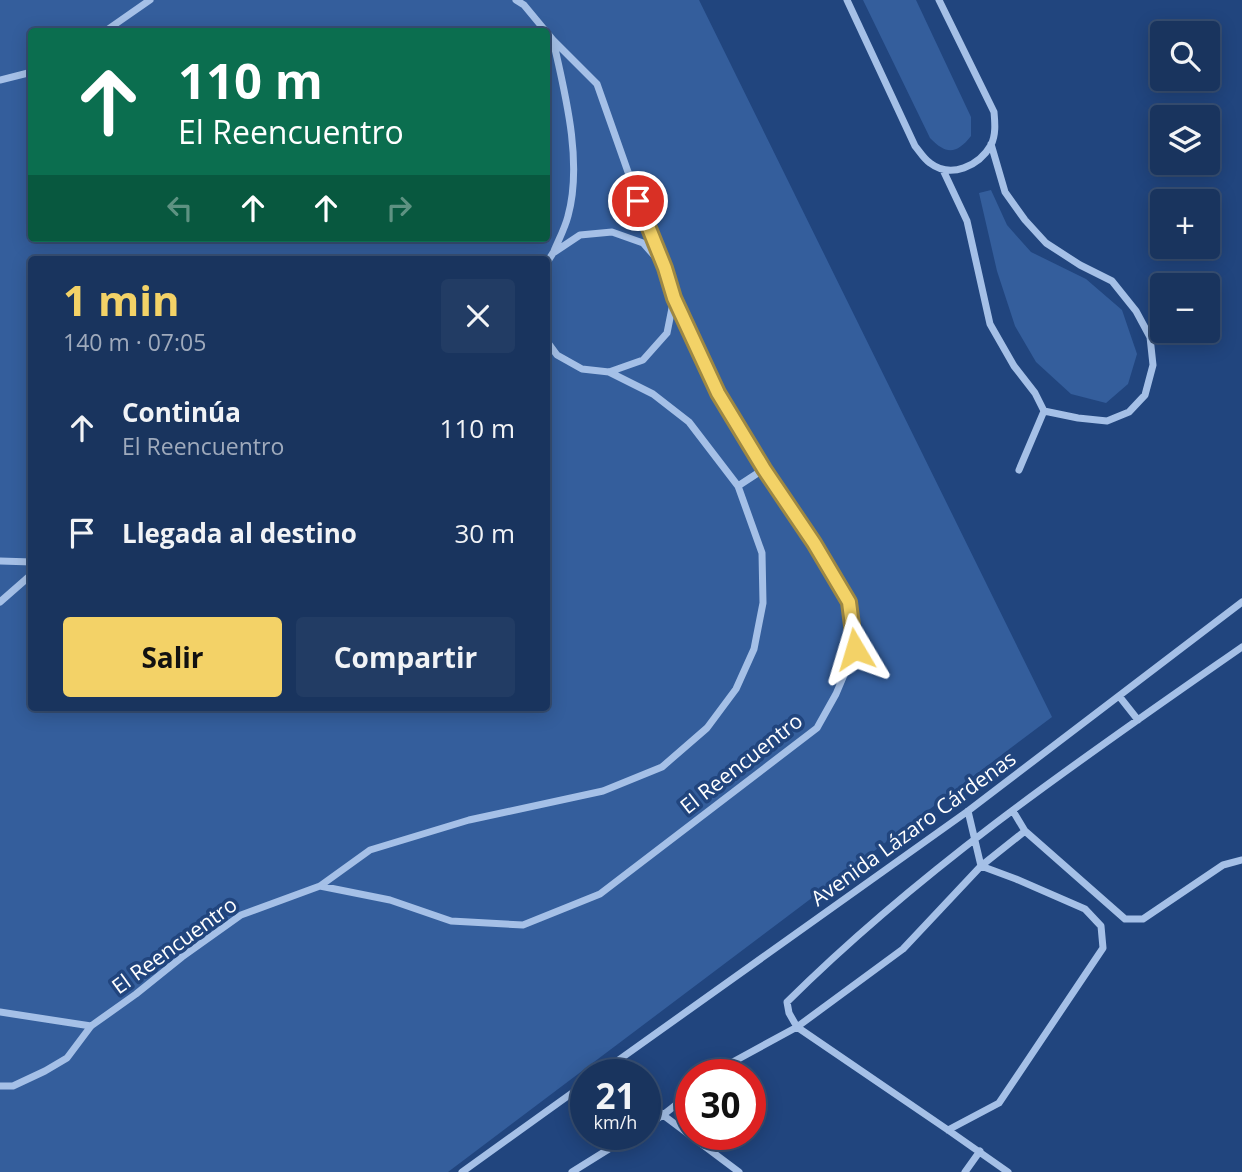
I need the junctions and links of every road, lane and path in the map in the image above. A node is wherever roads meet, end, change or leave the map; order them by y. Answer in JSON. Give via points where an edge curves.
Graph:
{"nodes":[{"id":1,"x":150,"y":0,"type":"edge"},
{"id":2,"x":516,"y":0,"type":"edge"},
{"id":3,"x":847,"y":0,"type":"edge"},
{"id":4,"x":939,"y":0,"type":"edge"},
{"id":5,"x":110,"y":28,"type":"edge"},
{"id":6,"x":543,"y":28,"type":"edge"},
{"id":7,"x":550,"y":36,"type":"edge"},
{"id":8,"x":553,"y":40,"type":"junction"},
{"id":9,"x":28,"y":73,"type":"edge"},
{"id":10,"x":0,"y":80,"type":"edge"},
{"id":11,"x":992,"y":144,"type":"junction"},
{"id":12,"x":943,"y":170,"type":"junction"},
{"id":13,"x":553,"y":253,"type":"junction"},
{"id":14,"x":550,"y":258,"type":"edge"},
{"id":15,"x":665,"y":268,"type":"junction"},
{"id":16,"x":674,"y":298,"type":"junction"},
{"id":17,"x":550,"y":345,"type":"edge"},
{"id":18,"x":557,"y":355,"type":"junction"},
{"id":19,"x":550,"y":357,"type":"edge"},
{"id":20,"x":609,"y":372,"type":"junction"},
{"id":21,"x":1044,"y":411,"type":"junction"},
{"id":22,"x":764,"y":469,"type":"junction"},
{"id":23,"x":1019,"y":470,"type":"dead end"},
{"id":24,"x":738,"y":486,"type":"junction"},
{"id":25,"x":0,"y":561,"type":"edge"},
{"id":26,"x":28,"y":562,"type":"edge"},
{"id":27,"x":28,"y":578,"type":"edge"},
{"id":28,"x":0,"y":602,"type":"edge"},
{"id":29,"x":1242,"y":602,"type":"edge"},
{"id":30,"x":1242,"y":647,"type":"edge"},
{"id":31,"x":1119,"y":696,"type":"junction"},
{"id":32,"x":1138,"y":720,"type":"junction"},
{"id":33,"x":968,"y":811,"type":"junction"},
{"id":34,"x":1013,"y":811,"type":"junction"},
{"id":35,"x":1025,"y":831,"type":"junction"},
{"id":36,"x":975,"y":839,"type":"junction"},
{"id":37,"x":1242,"y":860,"type":"edge"},
{"id":38,"x":981,"y":866,"type":"junction"},
{"id":39,"x":320,"y":886,"type":"junction"},
{"id":40,"x":0,"y":1012,"type":"edge"},
{"id":41,"x":91,"y":1026,"type":"junction"},
{"id":42,"x":797,"y":1027,"type":"junction"},
{"id":43,"x":620,"y":1059,"type":"edge"},
{"id":44,"x":738,"y":1059,"type":"edge"},
{"id":45,"x":0,"y":1086,"type":"edge"},
{"id":46,"x":570,"y":1094,"type":"edge"},
{"id":47,"x":675,"y":1106,"type":"edge"},
{"id":48,"x":663,"y":1115,"type":"joint"},
{"id":49,"x":948,"y":1130,"type":"junction"},
{"id":50,"x":607,"y":1150,"type":"edge"},
{"id":51,"x":980,"y":1151,"type":"junction"},
{"id":52,"x":462,"y":1172,"type":"edge"},
{"id":53,"x":572,"y":1172,"type":"edge"},
{"id":54,"x":739,"y":1172,"type":"edge"},
{"id":55,"x":965,"y":1172,"type":"edge"},
{"id":56,"x":1008,"y":1172,"type":"edge"}],
"edges":[{"from":1,"to":5,"type":"street"},
{"from":2,"to":6,"type":"street"},
{"from":3,"to":12,"type":"street","via":[[915,146],[929,163]]},
{"from":4,"to":11,"type":"street","via":[[994,112]]},
{"from":7,"to":8,"type":"street"},
{"from":8,"to":13,"type":"street","via":[[570,121],[574,180],[568,216]]},
{"from":8,"to":15,"type":"street","via":[[597,85]]},
{"from":9,"to":10,"type":"street"},
{"from":11,"to":12,"type":"street","via":[[971,165]]},
{"from":11,"to":21,"type":"street","via":[[1005,192],[1025,220],[1046,243],[1112,281],[1150,337],[1153,365],[1145,395],[1129,412],[1107,421]]},
{"from":12,"to":21,"type":"street","via":[[967,221],[990,324]]},
{"from":13,"to":14,"type":"street"},
{"from":13,"to":15,"type":"street","via":[[580,235],[612,232],[643,243]]},
{"from":15,"to":16,"type":"street","name":"El Reencuentro"},
{"from":16,"to":20,"type":"street","via":[[667,333],[643,360]]},
{"from":16,"to":22,"type":"street","name":"El Reencuentro","via":[[718,393]]},
{"from":17,"to":18,"type":"street"},
{"from":18,"to":19,"type":"street"},
{"from":18,"to":20,"type":"street","name":"El Reencuentro","via":[[582,369]]},
{"from":20,"to":24,"type":"street","name":"El Reencuentro","via":[[653,394],[689,422]]},
{"from":21,"to":23,"type":"street"},
{"from":22,"to":24,"type":"street"},
{"from":22,"to":39,"type":"street","name":"El Reencuentro","via":[[849,602],[855,649],[817,728],[600,894],[523,925],[452,921],[390,900]]},
{"from":24,"to":39,"type":"street","name":"El Reencuentro","via":[[762,553],[764,603],[754,649],[736,689],[707,728],[662,767],[603,791],[469,820],[370,850]]},
{"from":25,"to":26,"type":"street"},
{"from":27,"to":28,"type":"street"},
{"from":29,"to":31,"type":"street","name":"Avenida Lázaro Cárdenas"},
{"from":30,"to":32,"type":"street"},
{"from":31,"to":32,"type":"street"},
{"from":31,"to":33,"type":"street","name":"Avenida Lázaro Cárdenas"},
{"from":32,"to":34,"type":"street"},
{"from":33,"to":36,"type":"street"},
{"from":33,"to":43,"type":"street","name":"Avenida Lázaro Cárdenas"},
{"from":34,"to":35,"type":"street"},
{"from":34,"to":36,"type":"street"},
{"from":35,"to":37,"type":"street","via":[[1125,919],[1143,919],[1223,865]]},
{"from":35,"to":38,"type":"street"},
{"from":36,"to":38,"type":"street"},
{"from":36,"to":42,"type":"street","via":[[875,921],[788,1002]]},
{"from":38,"to":42,"type":"street","via":[[903,949]]},
{"from":38,"to":49,"type":"street","via":[[1085,909],[1101,926],[1103,948],[999,1103]]},
{"from":39,"to":41,"type":"street","name":"El Reencuentro","via":[[241,915]]},
{"from":40,"to":41,"type":"street"},
{"from":41,"to":45,"type":"street","name":"El Reencuentro","via":[[67,1058],[13,1086]]},
{"from":42,"to":44,"type":"street"},
{"from":42,"to":49,"type":"street"},
{"from":46,"to":52,"type":"street"},
{"from":47,"to":48,"type":"street"},
{"from":48,"to":54,"type":"street"},
{"from":49,"to":51,"type":"street"},
{"from":50,"to":53,"type":"street"},
{"from":51,"to":55,"type":"street"},
{"from":51,"to":56,"type":"street"}]}
